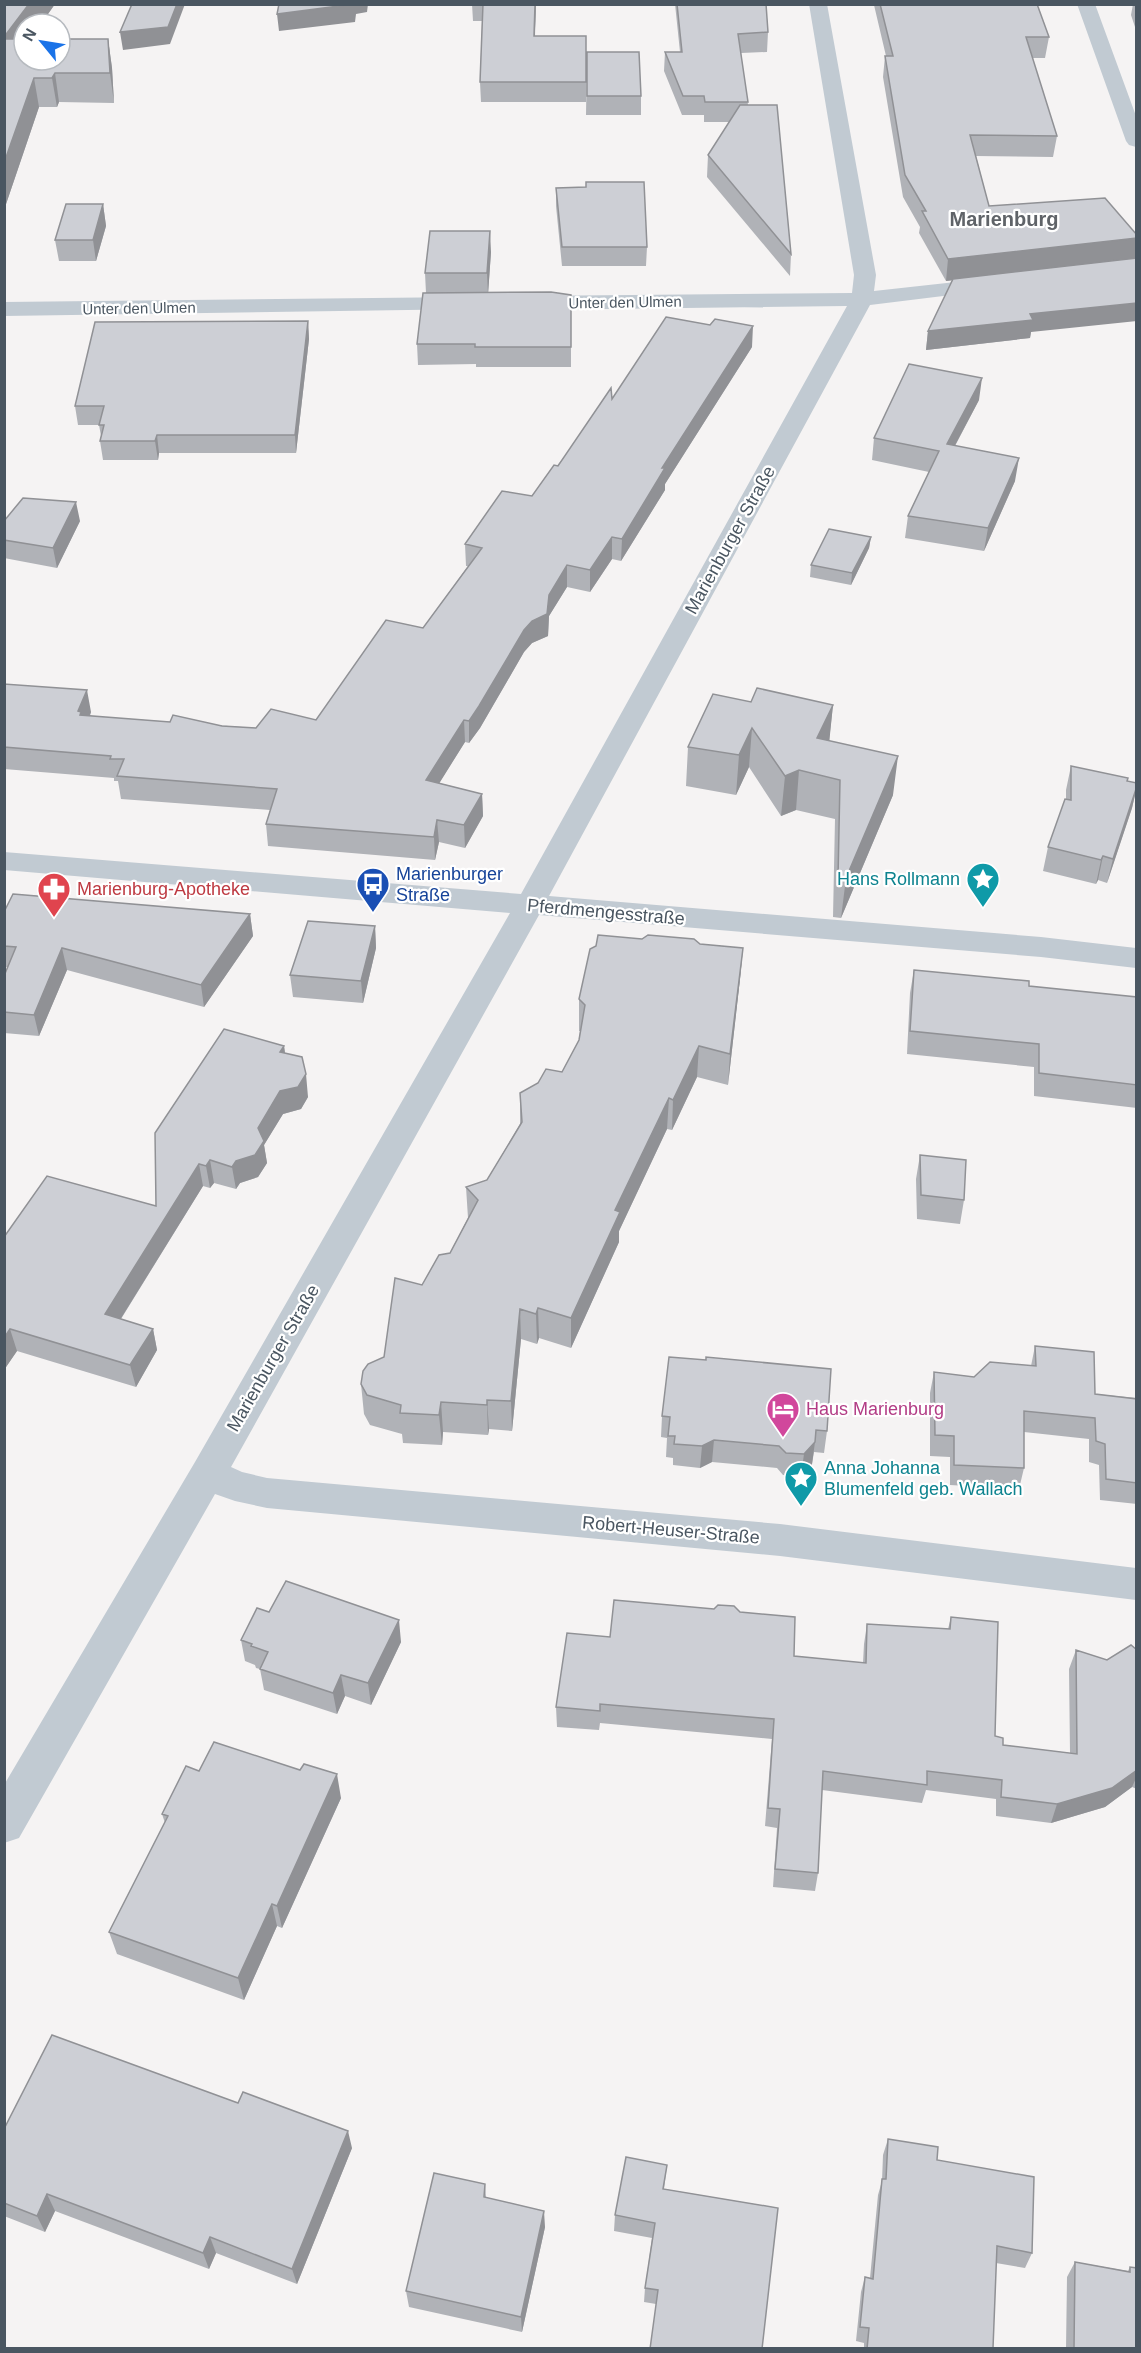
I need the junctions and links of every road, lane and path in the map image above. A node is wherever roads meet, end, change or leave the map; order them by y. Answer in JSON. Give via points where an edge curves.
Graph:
{"nodes":[{"id":1,"x":818,"y":4,"type":"edge"},
{"id":2,"x":1086,"y":4,"type":"edge"},
{"id":3,"x":1137,"y":141,"type":"edge"},
{"id":4,"x":1017,"y":281,"type":"edge"},
{"id":5,"x":862,"y":299,"type":"junction"},
{"id":6,"x":4,"y":309,"type":"edge"},
{"id":7,"x":4,"y":861,"type":"edge"},
{"id":8,"x":529,"y":906,"type":"junction"},
{"id":9,"x":1137,"y":958,"type":"edge"},
{"id":10,"x":208,"y":1473,"type":"junction"},
{"id":11,"x":1137,"y":1584,"type":"edge"},
{"id":12,"x":4,"y":1824,"type":"edge"}],
"edges":[{"from":1,"to":5,"type":"street","name":"Marienburger Straße","via":[[865,275]]},
{"from":2,"to":3,"type":"street"},
{"from":4,"to":5,"type":"street","name":"Unter den Ulmen"},
{"from":5,"to":6,"type":"street","name":"Unter den Ulmen"},
{"from":5,"to":8,"type":"street","name":"Marienburger Straße"},
{"from":7,"to":8,"type":"street","name":"Pferdmengesstraße"},
{"from":8,"to":9,"type":"street","name":"Pferdmengesstraße"},
{"from":8,"to":10,"type":"street","name":"Marienburger Straße"},
{"from":10,"to":11,"type":"street","name":"Robert-Heuser-Straße","via":[[235,1486],[267,1493],[780,1540]]},
{"from":10,"to":12,"type":"street","name":"Marienburger Straße"}]}
